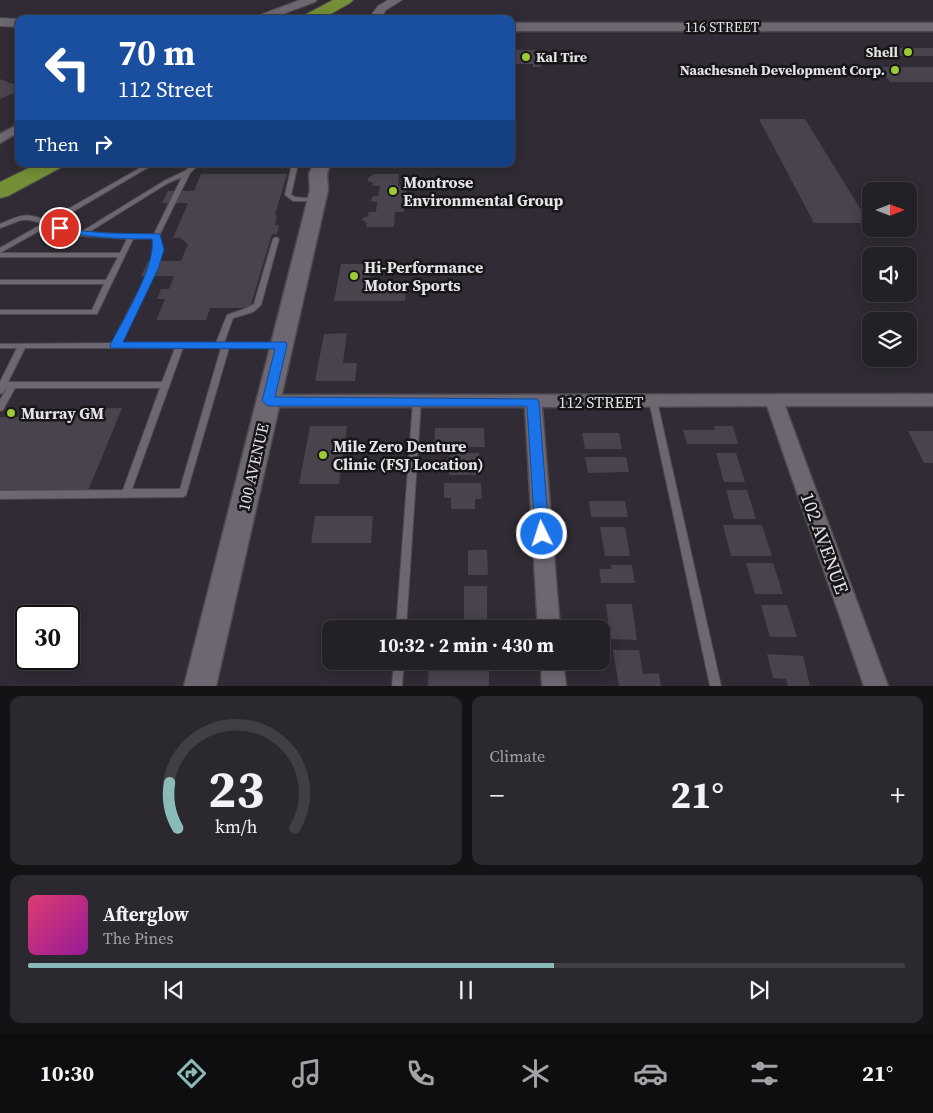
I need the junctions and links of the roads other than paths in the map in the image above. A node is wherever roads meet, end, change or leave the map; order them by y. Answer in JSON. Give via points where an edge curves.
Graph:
{"nodes":[{"id":1,"x":311,"y":0,"type":"edge"},
{"id":2,"x":345,"y":0,"type":"edge"},
{"id":3,"x":364,"y":0,"type":"edge"},
{"id":4,"x":396,"y":0,"type":"edge"},
{"id":5,"x":269,"y":15,"type":"edge"},
{"id":6,"x":317,"y":15,"type":"edge"},
{"id":7,"x":336,"y":15,"type":"edge"},
{"id":8,"x":377,"y":15,"type":"edge"},
{"id":9,"x":0,"y":22,"type":"edge"},
{"id":10,"x":15,"y":24,"type":"edge"},
{"id":11,"x":15,"y":24,"type":"edge"},
{"id":12,"x":0,"y":26,"type":"edge"},
{"id":13,"x":515,"y":27,"type":"edge"},
{"id":14,"x":933,"y":27,"type":"edge"},
{"id":15,"x":15,"y":130,"type":"edge"},
{"id":16,"x":0,"y":139,"type":"edge"},
{"id":17,"x":17,"y":167,"type":"edge"},
{"id":18,"x":46,"y":167,"type":"edge"},
{"id":19,"x":146,"y":167,"type":"edge"},
{"id":20,"x":193,"y":167,"type":"edge"},
{"id":21,"x":294,"y":167,"type":"edge"},
{"id":22,"x":320,"y":167,"type":"edge"},
{"id":23,"x":334,"y":167,"type":"edge"},
{"id":24,"x":187,"y":172,"type":"junction"},
{"id":25,"x":0,"y":175,"type":"edge"},
{"id":26,"x":0,"y":191,"type":"edge"},
{"id":27,"x":318,"y":195,"type":"junction"},
{"id":28,"x":47,"y":224,"type":"junction"},
{"id":29,"x":0,"y":226,"type":"edge"},
{"id":30,"x":82,"y":234,"type":"junction"},
{"id":31,"x":156,"y":236,"type":"junction"},
{"id":32,"x":131,"y":237,"type":"junction"},
{"id":33,"x":276,"y":239,"type":"dead end"},
{"id":34,"x":0,"y":251,"type":"edge"},
{"id":35,"x":123,"y":254,"type":"junction"},
{"id":36,"x":0,"y":255,"type":"edge"},
{"id":37,"x":0,"y":282,"type":"edge"},
{"id":38,"x":109,"y":282,"type":"junction"},
{"id":39,"x":0,"y":312,"type":"edge"},
{"id":40,"x":116,"y":345,"type":"junction"},
{"id":41,"x":180,"y":345,"type":"junction"},
{"id":42,"x":223,"y":345,"type":"junction"},
{"id":43,"x":282,"y":345,"type":"junction"},
{"id":44,"x":0,"y":346,"type":"edge"},
{"id":45,"x":22,"y":346,"type":"junction"},
{"id":46,"x":166,"y":385,"type":"junction"},
{"id":47,"x":12,"y":386,"type":"junction"},
{"id":48,"x":1,"y":387,"type":"edge"},
{"id":49,"x":933,"y":400,"type":"edge"},
{"id":50,"x":268,"y":401,"type":"junction"},
{"id":51,"x":653,"y":401,"type":"junction"},
{"id":52,"x":774,"y":401,"type":"junction"},
{"id":53,"x":417,"y":402,"type":"junction"},
{"id":54,"x":533,"y":402,"type":"junction"},
{"id":55,"x":0,"y":408,"type":"edge"},
{"id":56,"x":0,"y":494,"type":"edge"},
{"id":57,"x":126,"y":494,"type":"junction"},
{"id":58,"x":402,"y":620,"type":"edge"},
{"id":59,"x":548,"y":620,"type":"edge"},
{"id":60,"x":398,"y":670,"type":"edge"},
{"id":61,"x":553,"y":670,"type":"edge"},
{"id":62,"x":200,"y":686,"type":"edge"},
{"id":63,"x":397,"y":686,"type":"edge"},
{"id":64,"x":554,"y":686,"type":"edge"},
{"id":65,"x":716,"y":686,"type":"edge"},
{"id":66,"x":876,"y":686,"type":"edge"}],
"edges":[{"from":1,"to":5,"type":"street"},
{"from":2,"to":6,"type":"highway"},
{"from":3,"to":7,"type":"highway"},
{"from":4,"to":8,"type":"street"},
{"from":9,"to":10,"type":"street"},
{"from":11,"to":12,"type":"street"},
{"from":13,"to":14,"type":"main road","name":"116 STREET"},
{"from":15,"to":16,"type":"street"},
{"from":17,"to":25,"type":"highway"},
{"from":18,"to":26,"type":"highway"},
{"from":19,"to":28,"type":"lane"},
{"from":20,"to":24,"type":"lane"},
{"from":21,"to":27,"type":"lane","via":[[288,195],[293,199]]},
{"from":22,"to":27,"type":"main road","name":"100 AVENUE"},
{"from":23,"to":27,"type":"main road","name":"100 AVENUE"},
{"from":24,"to":30,"type":"lane"},
{"from":24,"to":31,"type":"lane"},
{"from":27,"to":43,"type":"main road","name":"100 AVENUE"},
{"from":28,"to":29,"type":"lane","via":[[32,217]]},
{"from":28,"to":30,"type":"lane"},
{"from":28,"to":34,"type":"lane"},
{"from":30,"to":32,"type":"lane"},
{"from":31,"to":32,"type":"lane"},
{"from":31,"to":40,"type":"lane","via":[[158,250],[153,269]]},
{"from":32,"to":35,"type":"lane"},
{"from":33,"to":42,"type":"lane","via":[[256,305],[230,317]]},
{"from":35,"to":36,"type":"lane"},
{"from":35,"to":38,"type":"lane"},
{"from":37,"to":38,"type":"lane"},
{"from":38,"to":39,"type":"lane","via":[[94,312]]},
{"from":40,"to":41,"type":"lane"},
{"from":40,"to":45,"type":"lane"},
{"from":41,"to":42,"type":"lane"},
{"from":41,"to":46,"type":"lane"},
{"from":42,"to":43,"type":"lane"},
{"from":42,"to":57,"type":"lane","via":[[183,493]]},
{"from":43,"to":50,"type":"main road","name":"100 AVENUE"},
{"from":44,"to":45,"type":"lane"},
{"from":45,"to":48,"type":"lane"},
{"from":46,"to":47,"type":"lane"},
{"from":46,"to":57,"type":"lane"},
{"from":47,"to":48,"type":"lane"},
{"from":47,"to":55,"type":"lane"},
{"from":49,"to":52,"type":"street","name":"112 STREET"},
{"from":50,"to":53,"type":"street","name":"112 STREET"},
{"from":50,"to":62,"type":"main road","name":"100 AVENUE"},
{"from":51,"to":52,"type":"street","name":"112 STREET"},
{"from":51,"to":54,"type":"street","name":"112 STREET"},
{"from":51,"to":65,"type":"lane"},
{"from":52,"to":66,"type":"street","name":"102 AVENUE"},
{"from":53,"to":54,"type":"street","name":"112 STREET"},
{"from":53,"to":58,"type":"lane"},
{"from":54,"to":59,"type":"street"},
{"from":56,"to":57,"type":"lane"},
{"from":60,"to":63,"type":"lane"},
{"from":61,"to":64,"type":"street"}]}
